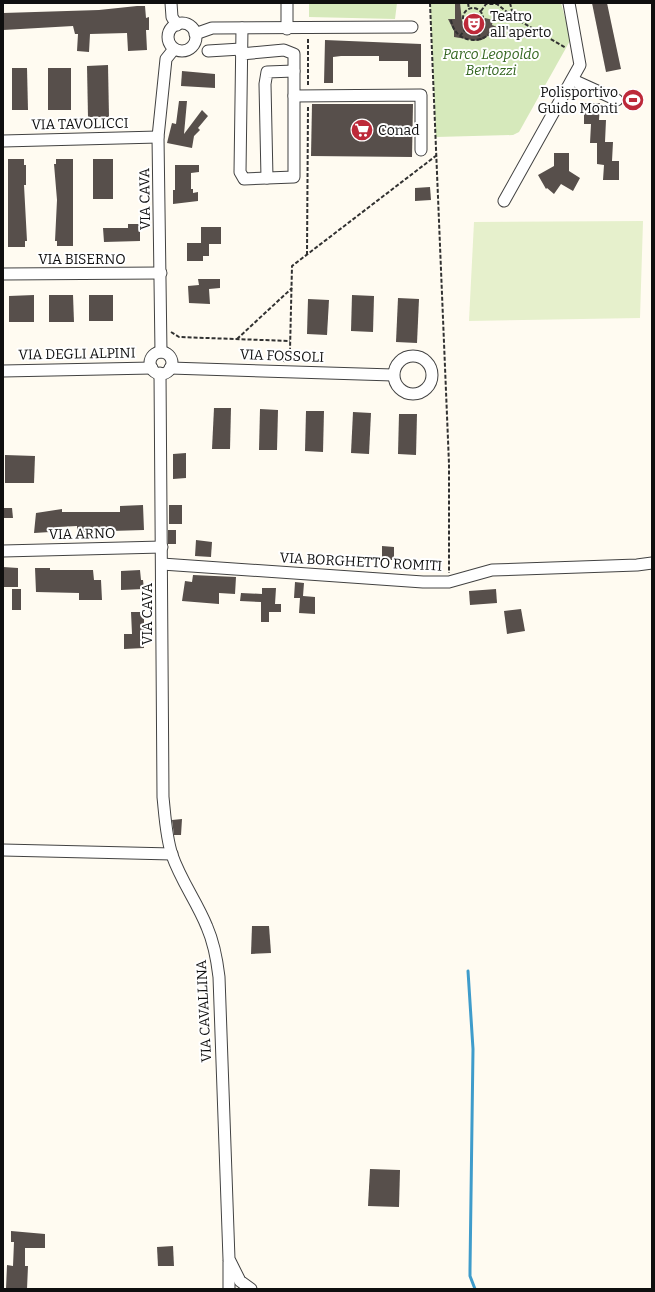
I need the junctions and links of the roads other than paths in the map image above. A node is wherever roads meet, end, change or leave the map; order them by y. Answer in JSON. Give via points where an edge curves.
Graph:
{"nodes":[{"id":1,"x":171,"y":3,"type":"edge"},
{"id":2,"x":287,"y":3,"type":"edge"},
{"id":3,"x":568,"y":3,"type":"edge"},
{"id":4,"x":177,"y":25,"type":"junction"},
{"id":5,"x":412,"y":27,"type":"dead end"},
{"id":6,"x":242,"y":28,"type":"junction"},
{"id":7,"x":287,"y":29,"type":"junction"},
{"id":8,"x":195,"y":34,"type":"junction"},
{"id":9,"x":174,"y":49,"type":"junction"},
{"id":10,"x":208,"y":51,"type":"dead end"},
{"id":11,"x":241,"y":52,"type":"junction"},
{"id":12,"x":294,"y":71,"type":"junction"},
{"id":13,"x":573,"y":80,"type":"junction"},
{"id":14,"x":294,"y":96,"type":"junction"},
{"id":15,"x":617,"y":100,"type":"dead end"},
{"id":16,"x":158,"y":137,"type":"junction"},
{"id":17,"x":3,"y":141,"type":"edge"},
{"id":18,"x":421,"y":150,"type":"dead end"},
{"id":19,"x":267,"y":178,"type":"junction"},
{"id":20,"x":504,"y":201,"type":"dead end"},
{"id":21,"x":161,"y":273,"type":"junction"},
{"id":22,"x":3,"y":274,"type":"edge"},
{"id":23,"x":161,"y":352,"type":"junction"},
{"id":24,"x":3,"y":370,"type":"edge"},
{"id":25,"x":161,"y":370,"type":"junction"},
{"id":26,"x":393,"y":374,"type":"dead end"},
{"id":27,"x":162,"y":547,"type":"junction"},
{"id":28,"x":3,"y":550,"type":"edge"},
{"id":29,"x":652,"y":563,"type":"edge"},
{"id":30,"x":162,"y":564,"type":"junction"},
{"id":31,"x":3,"y":850,"type":"edge"},
{"id":32,"x":172,"y":854,"type":"junction"},
{"id":33,"x":229,"y":1259,"type":"junction"},
{"id":34,"x":230,"y":1289,"type":"edge"},
{"id":35,"x":251,"y":1289,"type":"edge"}],
"edges":[{"from":1,"to":4,"type":"street","via":[[172,17]]},
{"from":2,"to":7,"type":"street"},
{"from":3,"to":13,"type":"street","via":[[580,65]]},
{"from":4,"to":8,"type":"street","via":[[188,25]]},
{"from":4,"to":9,"type":"street","via":[[169,34],[169,42]]},
{"from":5,"to":7,"type":"street"},
{"from":6,"to":7,"type":"street"},
{"from":6,"to":8,"type":"street","via":[[212,28]]},
{"from":6,"to":11,"type":"street"},
{"from":8,"to":9,"type":"street","via":[[195,42],[190,49]]},
{"from":9,"to":16,"type":"street","name":"VIA CAVA","via":[[166,59]]},
{"from":10,"to":11,"type":"street"},
{"from":11,"to":12,"type":"street","via":[[284,50],[294,54]]},
{"from":11,"to":19,"type":"street","via":[[240,172],[244,179]]},
{"from":12,"to":14,"type":"street"},
{"from":12,"to":19,"type":"street","via":[[267,72]]},
{"from":13,"to":15,"type":"street"},
{"from":13,"to":20,"type":"street"},
{"from":14,"to":18,"type":"street","via":[[421,95]]},
{"from":14,"to":19,"type":"street","via":[[294,177]]},
{"from":16,"to":17,"type":"street","name":"VIA TAVOLICCI"},
{"from":16,"to":21,"type":"street","name":"VIA CAVA"},
{"from":21,"to":22,"type":"street","name":"VIA BISERNO"},
{"from":21,"to":23,"type":"street","name":"VIA CAVA"},
{"from":23,"to":25,"type":"street","via":[[151,359]]},
{"from":23,"to":25,"type":"street","via":[[169,356],[172,362]]},
{"from":24,"to":25,"type":"street","name":"VIA DEGLI ALPINI"},
{"from":25,"to":26,"type":"street","name":"VIA FOSSOLI"},
{"from":25,"to":27,"type":"street","name":"VIA CAVA"},
{"from":27,"to":28,"type":"street","name":"VIA ARNO"},
{"from":27,"to":30,"type":"street","name":"VIA CAVA"},
{"from":29,"to":30,"type":"street","name":"VIA BORGHETTO ROMITI","via":[[591,568],[492,570],[449,582]]},
{"from":30,"to":32,"type":"street","name":"VIA CAVA","via":[[163,798]]},
{"from":31,"to":32,"type":"street"},
{"from":32,"to":33,"type":"street","name":"VIA CAVALLINA","via":[[183,883],[206,926],[217,958]]},
{"from":33,"to":34,"type":"street"},
{"from":33,"to":35,"type":"street","name":"VIA CAVALLINA","via":[[240,1282]]}]}
